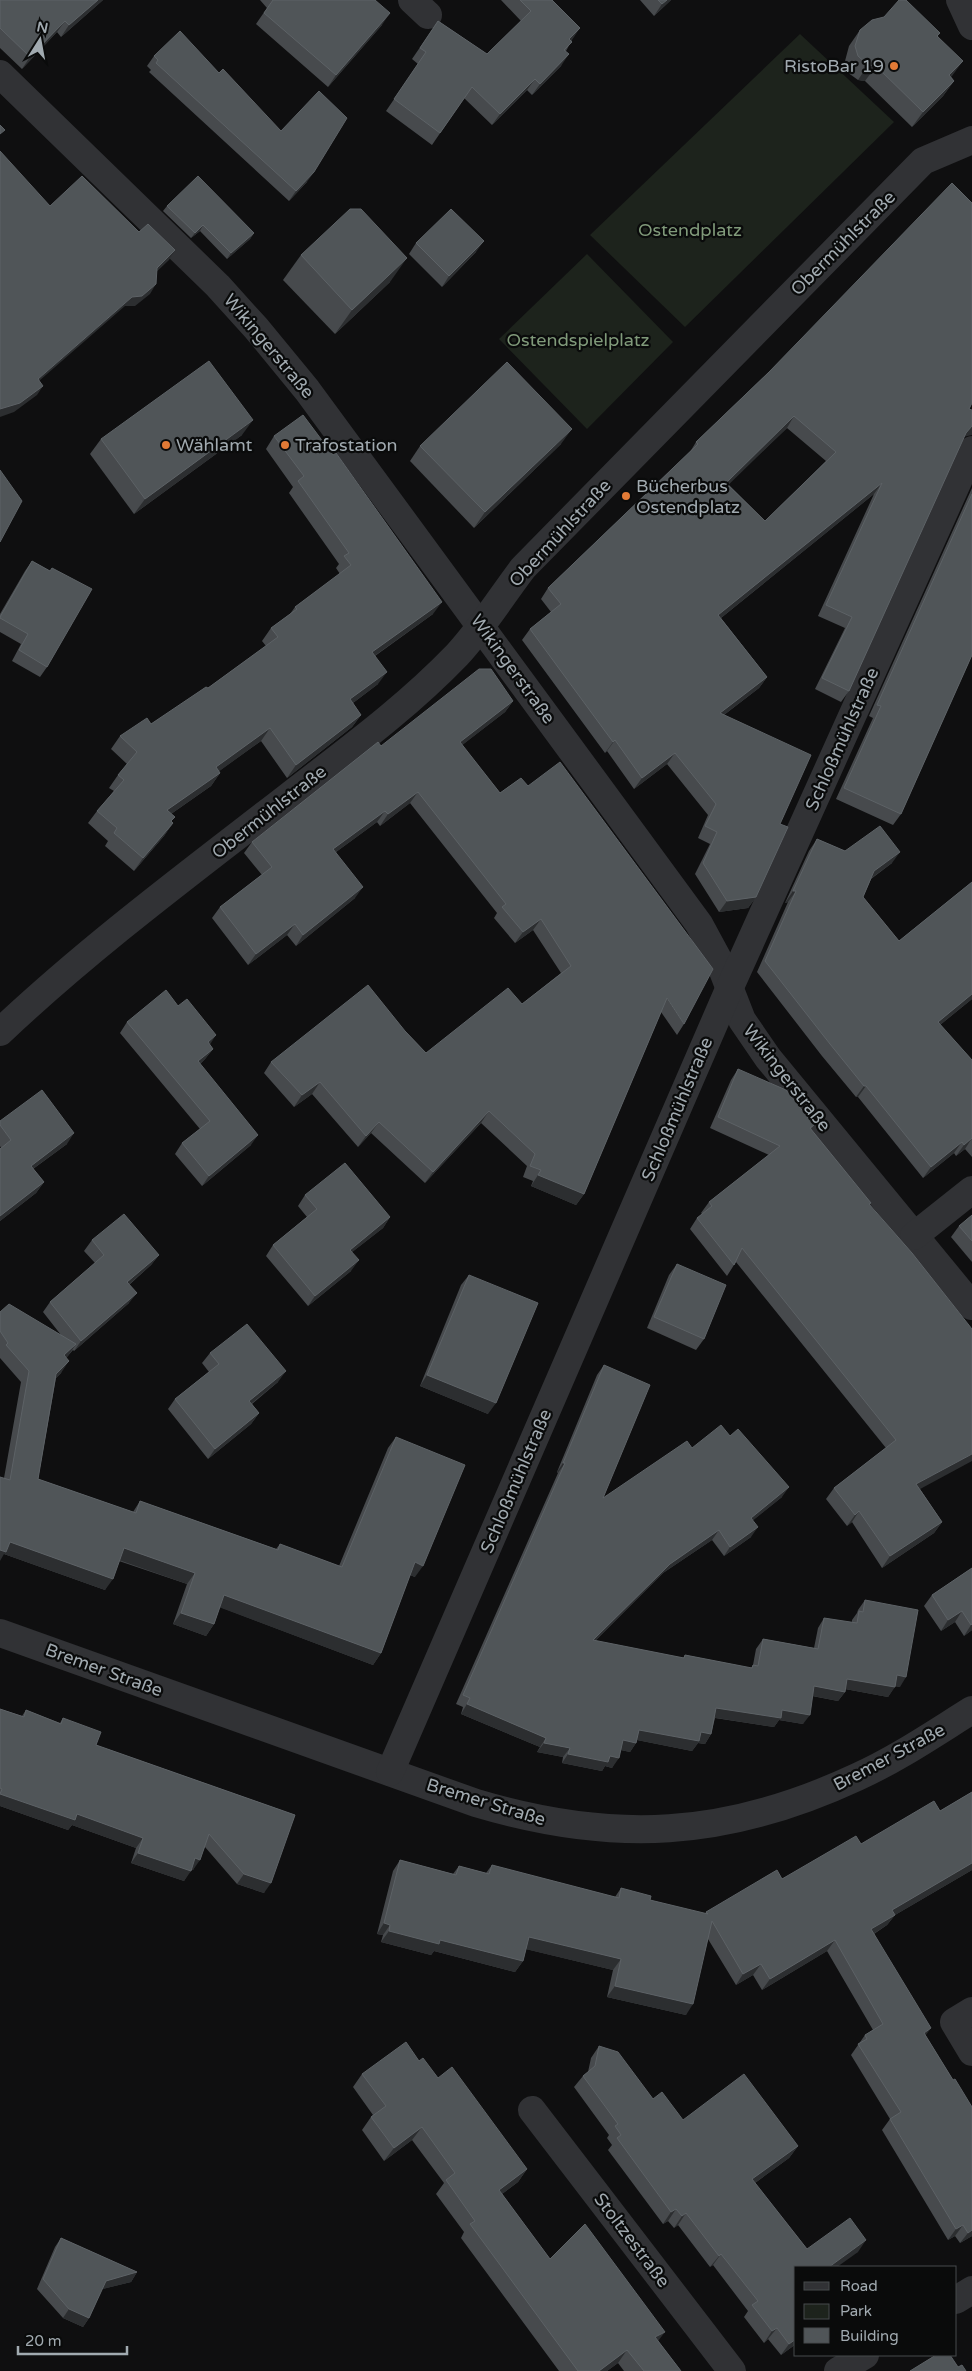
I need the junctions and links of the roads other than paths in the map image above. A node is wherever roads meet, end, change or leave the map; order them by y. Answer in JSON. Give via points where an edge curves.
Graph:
{"nodes":[{"id":1,"x":960,"y":0,"type":"edge"},
{"id":2,"x":972,"y":26,"type":"edge"},
{"id":3,"x":0,"y":74,"type":"edge"},
{"id":4,"x":972,"y":140,"type":"edge"},
{"id":5,"x":972,"y":450,"type":"edge"},
{"id":6,"x":482,"y":626,"type":"junction"},
{"id":7,"x":730,"y":988,"type":"junction"},
{"id":8,"x":0,"y":1032,"type":"edge"},
{"id":9,"x":972,"y":1190,"type":"edge"},
{"id":10,"x":914,"y":1236,"type":"junction"},
{"id":11,"x":972,"y":1306,"type":"edge"},
{"id":12,"x":0,"y":1633,"type":"edge"},
{"id":13,"x":972,"y":1710,"type":"edge"},
{"id":14,"x":390,"y":1772,"type":"junction"},
{"id":15,"x":972,"y":2011,"type":"edge"},
{"id":16,"x":972,"y":2052,"type":"edge"},
{"id":17,"x":532,"y":2110,"type":"dead end"},
{"id":18,"x":972,"y":2290,"type":"edge"},
{"id":19,"x":957,"y":2299,"type":"edge"},
{"id":20,"x":863,"y":2356,"type":"edge"},
{"id":21,"x":732,"y":2371,"type":"edge"},
{"id":22,"x":838,"y":2371,"type":"edge"}],
"edges":[{"from":1,"to":2,"type":"street"},
{"from":3,"to":6,"type":"street","name":"Wikingerstraße","via":[[218,286],[256,328],[307,390]]},
{"from":4,"to":6,"type":"street","name":"Obermühlstraße","via":[[923,161],[523,568]]},
{"from":5,"to":7,"type":"street","name":"Schloßmühlstraße"},
{"from":6,"to":7,"type":"street","name":"Wikingerstraße","via":[[699,924],[720,961]]},
{"from":6,"to":8,"type":"street","name":"Obermühlstraße","via":[[390,718],[132,920]]},
{"from":7,"to":10,"type":"street","name":"Wikingerstraße","via":[[742,1020],[768,1058]]},
{"from":7,"to":14,"type":"street","name":"Schloßmühlstraße"},
{"from":9,"to":10,"type":"street"},
{"from":10,"to":11,"type":"street","name":"Wikingerstraße"},
{"from":12,"to":14,"type":"street","name":"Bremer Straße"},
{"from":13,"to":14,"type":"street","name":"Bremer Straße","via":[[859,1777],[767,1812],[709,1824],[618,1830],[564,1824],[476,1803]]},
{"from":15,"to":16,"type":"street","via":[[954,2022]]},
{"from":17,"to":21,"type":"street","name":"Stoltzestraße"},
{"from":18,"to":19,"type":"street"},
{"from":20,"to":22,"type":"street"}]}
